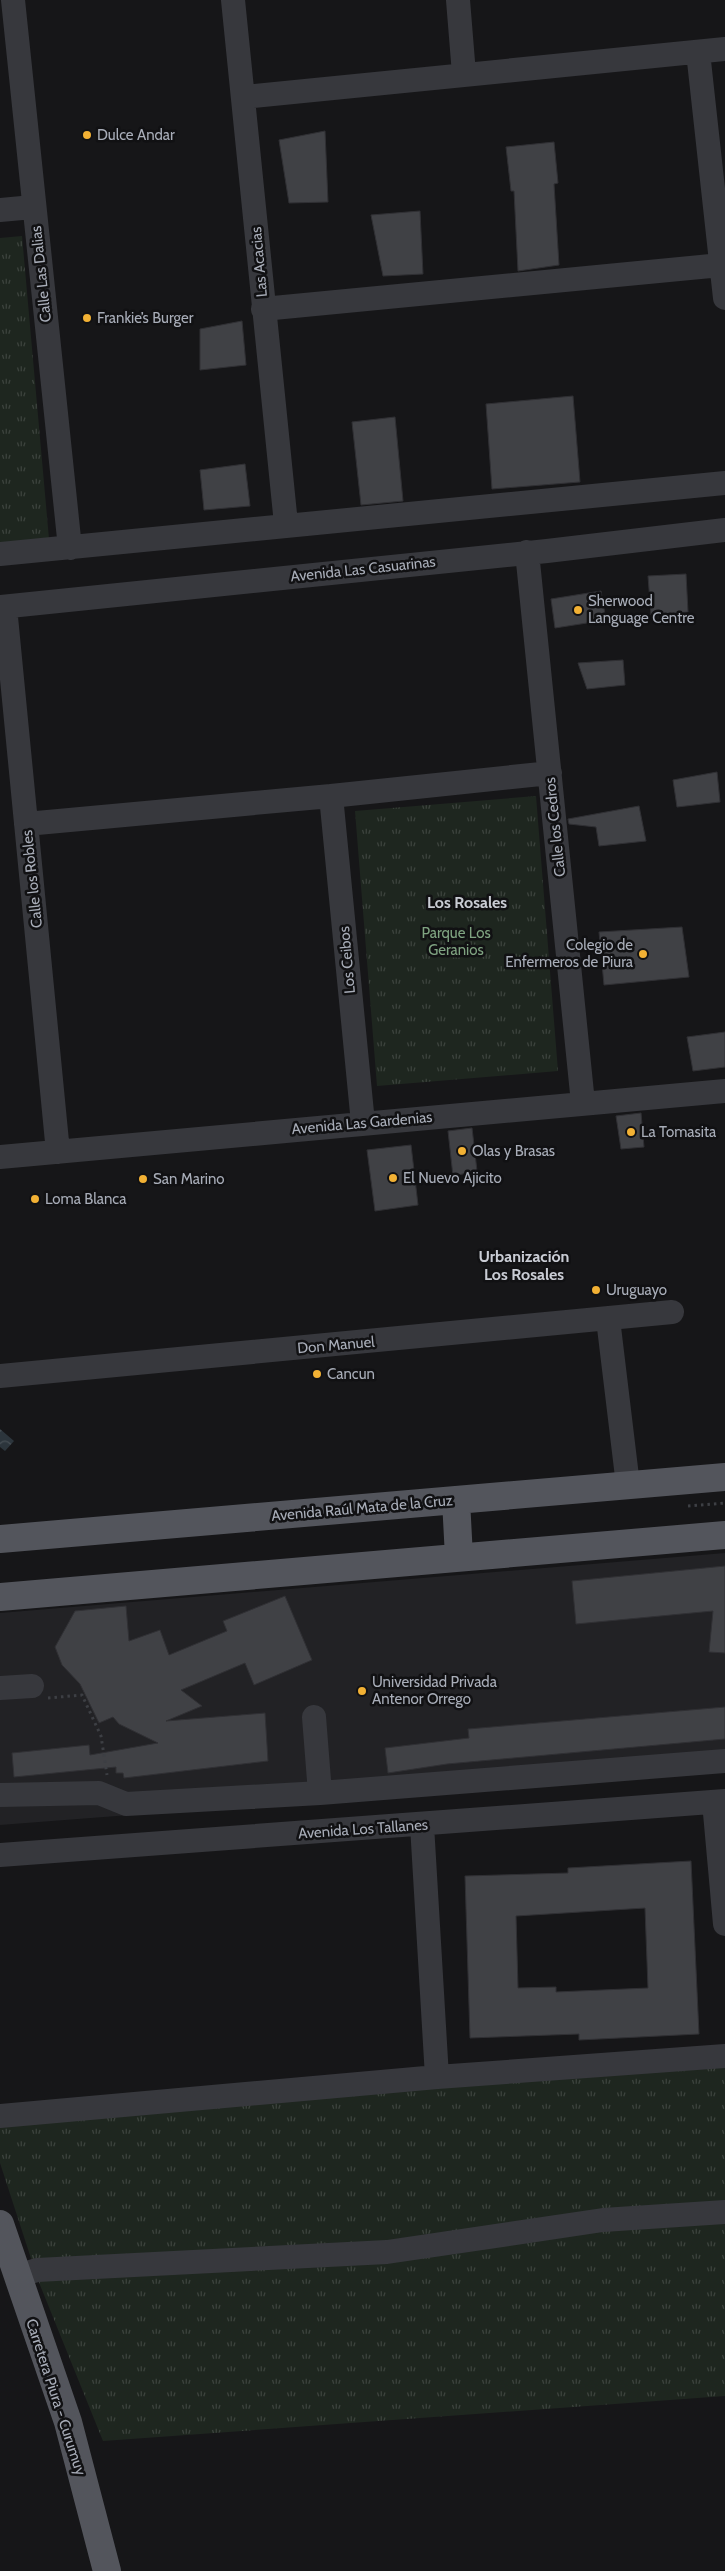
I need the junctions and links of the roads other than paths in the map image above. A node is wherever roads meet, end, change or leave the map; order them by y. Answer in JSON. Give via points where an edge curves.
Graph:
{"nodes":[{"id":1,"x":13,"y":0,"type":"edge"},
{"id":2,"x":233,"y":0,"type":"edge"},
{"id":3,"x":458,"y":0,"type":"edge"},
{"id":4,"x":725,"y":49,"type":"edge"},
{"id":5,"x":698,"y":52,"type":"junction"},
{"id":6,"x":464,"y":74,"type":"junction"},
{"id":7,"x":244,"y":97,"type":"junction"},
{"id":8,"x":33,"y":207,"type":"junction"},
{"id":9,"x":0,"y":210,"type":"edge"},
{"id":10,"x":721,"y":265,"type":"junction"},
{"id":11,"x":725,"y":298,"type":"edge"},
{"id":12,"x":263,"y":309,"type":"junction"},
{"id":13,"x":725,"y":483,"type":"edge"},
{"id":14,"x":286,"y":524,"type":"junction"},
{"id":15,"x":725,"y":530,"type":"edge"},
{"id":16,"x":70,"y":548,"type":"junction"},
{"id":17,"x":527,"y":552,"type":"junction"},
{"id":18,"x":0,"y":554,"type":"edge"},
{"id":19,"x":2,"y":607,"type":"edge"},
{"id":20,"x":550,"y":773,"type":"junction"},
{"id":21,"x":332,"y":796,"type":"junction"},
{"id":22,"x":26,"y":824,"type":"junction"},
{"id":23,"x":725,"y":1092,"type":"edge"},
{"id":24,"x":583,"y":1103,"type":"junction"},
{"id":25,"x":363,"y":1123,"type":"junction"},
{"id":26,"x":58,"y":1152,"type":"junction"},
{"id":27,"x":0,"y":1158,"type":"edge"},
{"id":28,"x":672,"y":1312,"type":"dead end"},
{"id":29,"x":608,"y":1319,"type":"junction"},
{"id":30,"x":0,"y":1376,"type":"edge"},
{"id":31,"x":725,"y":1477,"type":"edge"},
{"id":32,"x":628,"y":1485,"type":"junction"},
{"id":33,"x":456,"y":1500,"type":"junction"},
{"id":34,"x":725,"y":1534,"type":"edge"},
{"id":35,"x":0,"y":1539,"type":"edge"},
{"id":36,"x":459,"y":1557,"type":"junction"},
{"id":37,"x":0,"y":1596,"type":"edge"},
{"id":38,"x":32,"y":1686,"type":"dead end"},
{"id":39,"x":0,"y":1688,"type":"edge"},
{"id":40,"x":314,"y":1717,"type":"dead end"},
{"id":41,"x":725,"y":1761,"type":"edge"},
{"id":42,"x":320,"y":1793,"type":"junction"},
{"id":43,"x":0,"y":1795,"type":"edge"},
{"id":44,"x":720,"y":1802,"type":"edge"},
{"id":45,"x":422,"y":1825,"type":"junction"},
{"id":46,"x":0,"y":1855,"type":"edge"},
{"id":47,"x":725,"y":1924,"type":"edge"},
{"id":48,"x":725,"y":2056,"type":"edge"},
{"id":49,"x":437,"y":2077,"type":"junction"},
{"id":50,"x":0,"y":2116,"type":"edge"},
{"id":51,"x":725,"y":2212,"type":"edge"},
{"id":52,"x":0,"y":2224,"type":"edge"},
{"id":53,"x":10,"y":2271,"type":"edge"},
{"id":54,"x":107,"y":2571,"type":"edge"}],
"edges":[{"from":1,"to":8,"type":"street","name":"Calle Las Dalias"},
{"from":2,"to":7,"type":"street","name":"Las Acacias"},
{"from":3,"to":6,"type":"street"},
{"from":4,"to":5,"type":"street"},
{"from":5,"to":6,"type":"street"},
{"from":5,"to":10,"type":"street"},
{"from":6,"to":7,"type":"street"},
{"from":7,"to":12,"type":"street","name":"Las Acacias"},
{"from":8,"to":9,"type":"street"},
{"from":8,"to":16,"type":"street","name":"Calle Las Dalias"},
{"from":10,"to":11,"type":"street"},
{"from":10,"to":12,"type":"street"},
{"from":12,"to":14,"type":"street","name":"Las Acacias"},
{"from":13,"to":14,"type":"street"},
{"from":14,"to":16,"type":"street"},
{"from":15,"to":17,"type":"street","name":"Avenida Las Casuarinas"},
{"from":16,"to":18,"type":"street"},
{"from":17,"to":19,"type":"street","name":"Avenida Las Casuarinas"},
{"from":17,"to":20,"type":"street","name":"Calle los Cedros"},
{"from":19,"to":22,"type":"street","name":"Calle los Robles"},
{"from":20,"to":21,"type":"street"},
{"from":20,"to":24,"type":"street","name":"Calle los Cedros"},
{"from":21,"to":22,"type":"street"},
{"from":21,"to":25,"type":"street","name":"Los Ceibos"},
{"from":22,"to":26,"type":"street","name":"Calle los Robles"},
{"from":23,"to":24,"type":"street","name":"Avenida Las Gardenias"},
{"from":24,"to":25,"type":"street","name":"Avenida Las Gardenias"},
{"from":25,"to":26,"type":"street","name":"Avenida Las Gardenias"},
{"from":26,"to":27,"type":"street","name":"Avenida Las Gardenias"},
{"from":28,"to":29,"type":"street","name":"Don Manuel"},
{"from":29,"to":30,"type":"street","name":"Don Manuel"},
{"from":29,"to":32,"type":"street"},
{"from":31,"to":32,"type":"main road","name":"Avenida Raúl Mata de la Cruz"},
{"from":32,"to":33,"type":"main road","name":"Avenida Raúl Mata de la Cruz"},
{"from":33,"to":35,"type":"main road","name":"Avenida Raúl Mata de la Cruz"},
{"from":33,"to":36,"type":"main road"},
{"from":34,"to":36,"type":"main road"},
{"from":36,"to":37,"type":"main road"},
{"from":38,"to":39,"type":"street"},
{"from":40,"to":42,"type":"street"},
{"from":41,"to":42,"type":"street"},
{"from":42,"to":43,"type":"street","via":[[126,1804],[99,1793]]},
{"from":44,"to":45,"type":"street","name":"Avenida Los Tallanes"},
{"from":44,"to":47,"type":"street"},
{"from":45,"to":46,"type":"street","name":"Avenida Los Tallanes"},
{"from":45,"to":49,"type":"street"},
{"from":48,"to":49,"type":"street"},
{"from":49,"to":50,"type":"street"},
{"from":51,"to":53,"type":"street","via":[[603,2220],[387,2252]]},
{"from":52,"to":53,"type":"main road","name":"Carretera Piura - Curumuy"},
{"from":53,"to":54,"type":"main road","name":"Carretera Piura - Curumuy","via":[[68,2422]]}]}
